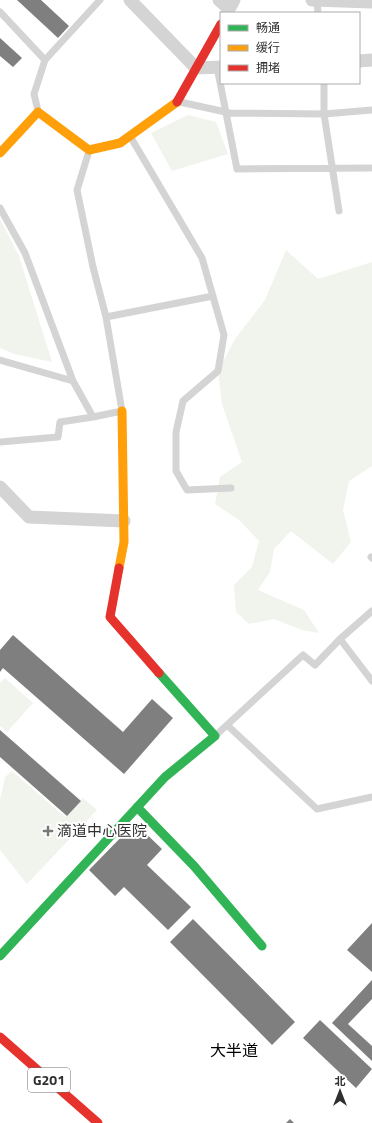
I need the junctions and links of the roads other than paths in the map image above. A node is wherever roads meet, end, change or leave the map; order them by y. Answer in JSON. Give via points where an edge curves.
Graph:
{"nodes":[{"id":1,"x":100,"y":0,"type":"edge"},
{"id":2,"x":130,"y":0,"type":"edge"},
{"id":3,"x":218,"y":0,"type":"edge"},
{"id":4,"x":312,"y":0,"type":"edge"},
{"id":5,"x":317,"y":0,"type":"edge"},
{"id":6,"x":372,"y":2,"type":"edge"},
{"id":7,"x":230,"y":7,"type":"edge"},
{"id":8,"x":0,"y":12,"type":"edge"},
{"id":9,"x":318,"y":12,"type":"edge"},
{"id":10,"x":220,"y":26,"type":"edge"},
{"id":11,"x":45,"y":60,"type":"junction"},
{"id":12,"x":372,"y":60,"type":"edge"},
{"id":13,"x":360,"y":61,"type":"edge"},
{"id":14,"x":219,"y":67,"type":"edge"},
{"id":15,"x":196,"y":68,"type":"junction"},
{"id":16,"x":222,"y":84,"type":"edge"},
{"id":17,"x":324,"y":84,"type":"edge"},
{"id":18,"x":178,"y":101,"type":"junction"},
{"id":19,"x":372,"y":110,"type":"edge"},
{"id":20,"x":38,"y":112,"type":"junction"},
{"id":21,"x":324,"y":114,"type":"junction"},
{"id":22,"x":130,"y":136,"type":"junction"},
{"id":23,"x":89,"y":150,"type":"junction"},
{"id":24,"x":0,"y":152,"type":"edge"},
{"id":25,"x":333,"y":168,"type":"junction"},
{"id":26,"x":372,"y":168,"type":"edge"},
{"id":27,"x":0,"y":208,"type":"edge"},
{"id":28,"x":339,"y":211,"type":"dead end"},
{"id":29,"x":213,"y":296,"type":"junction"},
{"id":30,"x":106,"y":317,"type":"junction"},
{"id":31,"x":0,"y":360,"type":"edge"},
{"id":32,"x":73,"y":381,"type":"junction"},
{"id":33,"x":122,"y":411,"type":"junction"},
{"id":34,"x":93,"y":417,"type":"junction"},
{"id":35,"x":0,"y":442,"type":"edge"},
{"id":36,"x":0,"y":487,"type":"edge"},
{"id":37,"x":231,"y":488,"type":"dead end"},
{"id":38,"x":124,"y":521,"type":"junction"},
{"id":39,"x":372,"y":611,"type":"edge"},
{"id":40,"x":340,"y":639,"type":"junction"},
{"id":41,"x":372,"y":681,"type":"edge"},
{"id":42,"x":227,"y":725,"type":"junction"},
{"id":43,"x":215,"y":736,"type":"junction"},
{"id":44,"x":372,"y":797,"type":"edge"},
{"id":45,"x":137,"y":807,"type":"junction"},
{"id":46,"x":262,"y":946,"type":"dead end"},
{"id":47,"x":0,"y":956,"type":"edge"},
{"id":48,"x":0,"y":1037,"type":"edge"},
{"id":49,"x":98,"y":1123,"type":"edge"}],
"edges":[{"from":1,"to":11,"type":"lane"},
{"from":2,"to":15,"type":"street"},
{"from":3,"to":7,"type":"street"},
{"from":4,"to":5,"type":"street"},
{"from":5,"to":6,"type":"street"},
{"from":5,"to":9,"type":"lane"},
{"from":8,"to":11,"type":"lane"},
{"from":10,"to":15,"type":"main road"},
{"from":11,"to":20,"type":"lane","via":[[34,94]]},
{"from":12,"to":13,"type":"street"},
{"from":14,"to":15,"type":"street"},
{"from":15,"to":18,"type":"main road"},
{"from":16,"to":25,"type":"lane","via":[[236,169]]},
{"from":17,"to":21,"type":"lane"},
{"from":18,"to":21,"type":"lane","via":[[230,114]]},
{"from":18,"to":22,"type":"main road"},
{"from":19,"to":21,"type":"lane"},
{"from":20,"to":23,"type":"main road"},
{"from":20,"to":24,"type":"main road"},
{"from":21,"to":25,"type":"lane"},
{"from":22,"to":23,"type":"main road","via":[[120,143]]},
{"from":22,"to":29,"type":"lane","via":[[202,258]]},
{"from":23,"to":30,"type":"lane","via":[[77,190]]},
{"from":25,"to":26,"type":"lane"},
{"from":25,"to":28,"type":"lane"},
{"from":27,"to":32,"type":"lane","via":[[25,253]]},
{"from":29,"to":30,"type":"lane"},
{"from":29,"to":37,"type":"lane","via":[[224,336],[218,370],[183,401],[176,432],[176,472],[187,490]]},
{"from":30,"to":33,"type":"lane"},
{"from":31,"to":32,"type":"lane"},
{"from":32,"to":34,"type":"lane"},
{"from":33,"to":34,"type":"lane"},
{"from":33,"to":38,"type":"main road"},
{"from":34,"to":35,"type":"lane","via":[[60,422],[58,437]]},
{"from":36,"to":38,"type":"street","via":[[29,517]]},
{"from":38,"to":43,"type":"main road","via":[[124,542],[110,617]]},
{"from":39,"to":40,"type":"lane"},
{"from":40,"to":41,"type":"lane"},
{"from":40,"to":42,"type":"lane","via":[[315,665],[303,654]]},
{"from":42,"to":43,"type":"lane"},
{"from":42,"to":44,"type":"lane","via":[[317,809]]},
{"from":43,"to":45,"type":"main road","via":[[165,777]]},
{"from":45,"to":46,"type":"main road","via":[[194,866]]},
{"from":45,"to":47,"type":"main road"},
{"from":48,"to":49,"type":"main road","number":"G201"}]}
